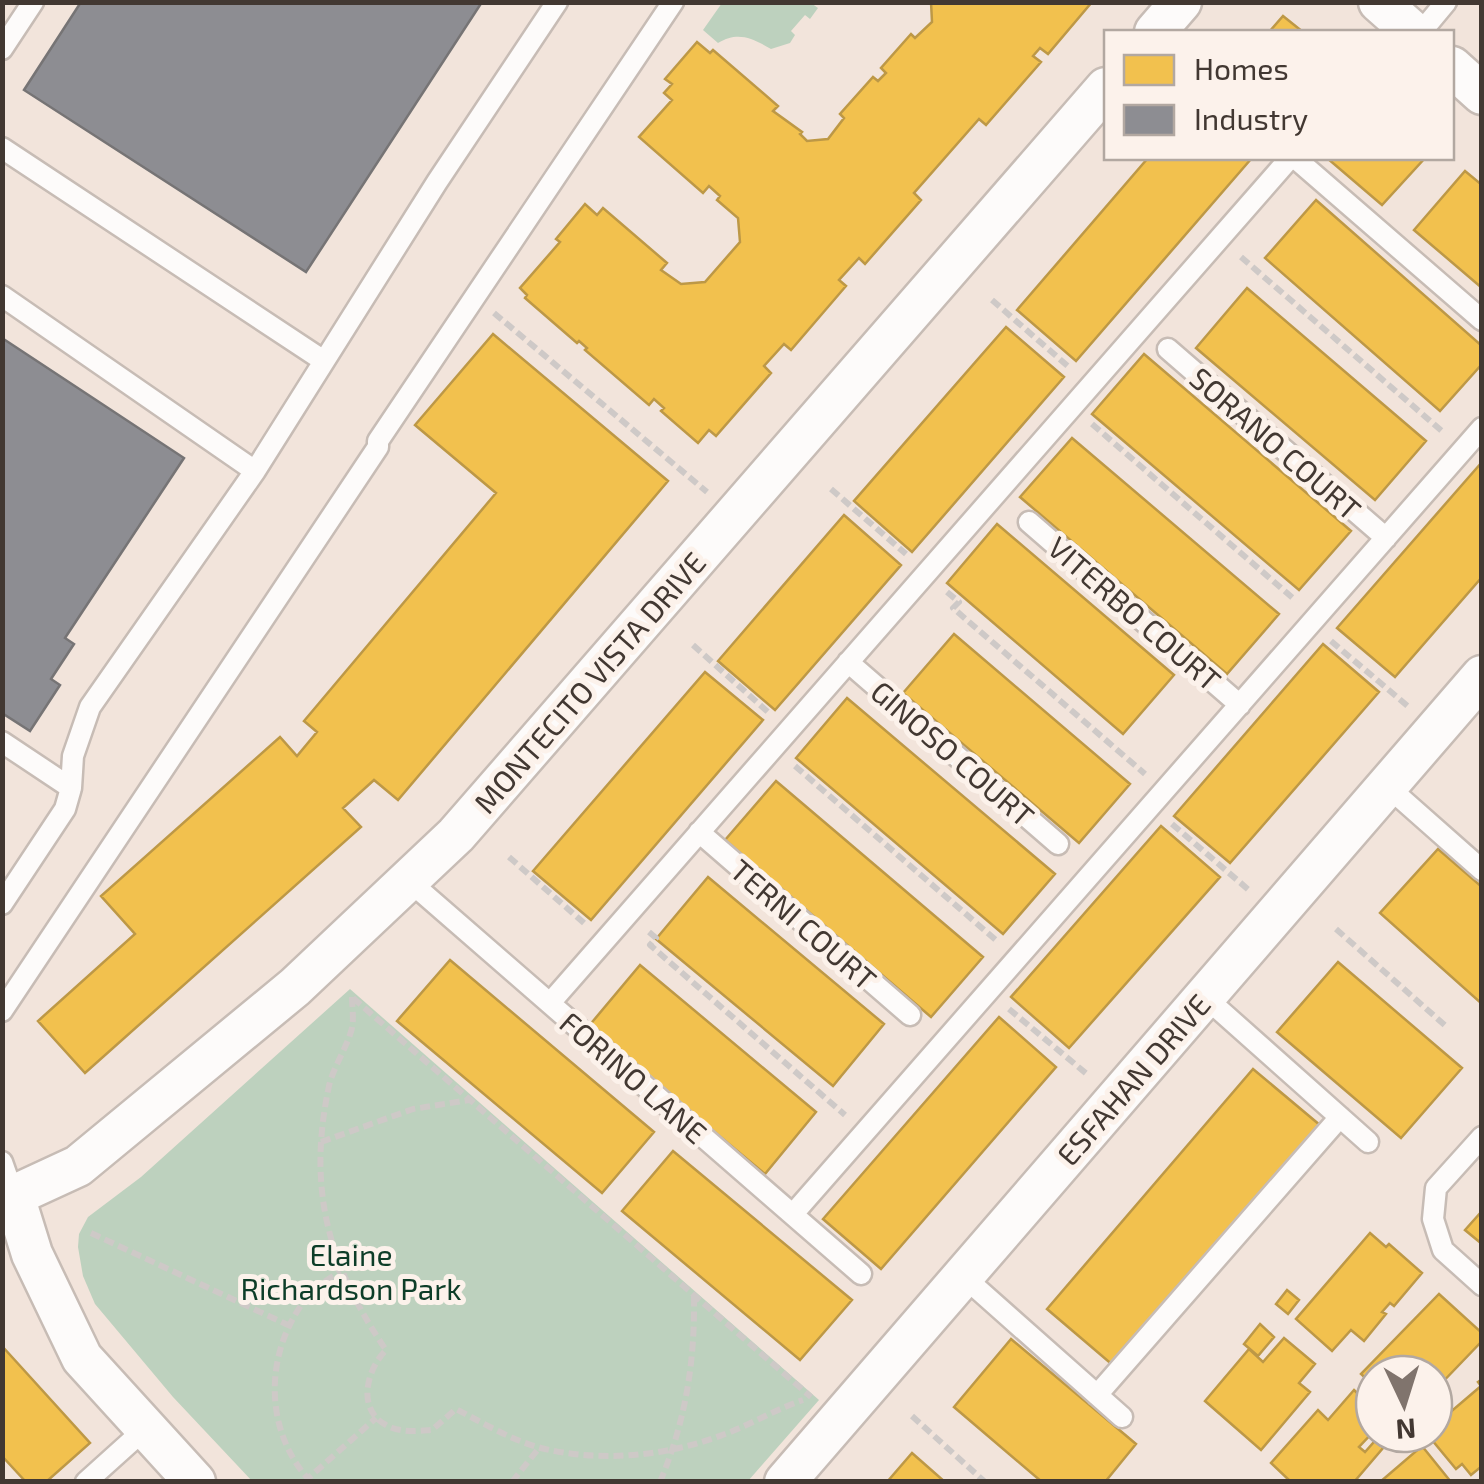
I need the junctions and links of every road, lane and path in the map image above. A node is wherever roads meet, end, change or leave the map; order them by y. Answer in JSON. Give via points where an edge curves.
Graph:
{"nodes":[{"id":1,"x":33,"y":2,"type":"edge"},
{"id":2,"x":557,"y":2,"type":"edge"},
{"id":3,"x":673,"y":2,"type":"edge"},
{"id":4,"x":1181,"y":2,"type":"edge"},
{"id":5,"x":1379,"y":2,"type":"edge"},
{"id":6,"x":1446,"y":2,"type":"edge"},
{"id":7,"x":1156,"y":30,"type":"edge"},
{"id":8,"x":1410,"y":30,"type":"edge"},
{"id":9,"x":1423,"y":30,"type":"edge"},
{"id":10,"x":2,"y":49,"type":"edge"},
{"id":11,"x":1454,"y":69,"type":"edge"},
{"id":12,"x":1104,"y":90,"type":"edge"},
{"id":13,"x":1482,"y":94,"type":"edge"},
{"id":14,"x":2,"y":148,"type":"edge"},
{"id":15,"x":1290,"y":160,"type":"edge"},
{"id":16,"x":1294,"y":160,"type":"edge"},
{"id":17,"x":1220,"y":238,"type":"junction"},
{"id":18,"x":2,"y":296,"type":"edge"},
{"id":19,"x":474,"y":296,"type":"junction"},
{"id":20,"x":992,"y":300,"type":"dead end"},
{"id":21,"x":1482,"y":320,"type":"edge"},
{"id":22,"x":1168,"y":349,"type":"dead end"},
{"id":23,"x":324,"y":361,"type":"junction"},
{"id":24,"x":1090,"y":386,"type":"junction"},
{"id":25,"x":1072,"y":406,"type":"junction"},
{"id":26,"x":1482,"y":428,"type":"edge"},
{"id":27,"x":1463,"y":450,"type":"junction"},
{"id":28,"x":255,"y":471,"type":"junction"},
{"id":29,"x":831,"y":488,"type":"dead end"},
{"id":30,"x":708,"y":493,"type":"dead end"},
{"id":31,"x":1030,"y":522,"type":"dead end"},
{"id":32,"x":1386,"y":538,"type":"junction"},
{"id":33,"x":910,"y":558,"type":"dead end"},
{"id":34,"x":938,"y":584,"type":"dead end"},
{"id":35,"x":1299,"y":604,"type":"dead end"},
{"id":36,"x":1326,"y":637,"type":"dead end"},
{"id":37,"x":693,"y":646,"type":"dead end"},
{"id":38,"x":848,"y":662,"type":"junction"},
{"id":39,"x":1482,"y":676,"type":"edge"},
{"id":40,"x":1240,"y":704,"type":"junction"},
{"id":41,"x":1411,"y":708,"type":"dead end"},
{"id":42,"x":773,"y":716,"type":"dead end"},
{"id":43,"x":2,"y":742,"type":"edge"},
{"id":44,"x":788,"y":760,"type":"dead end"},
{"id":45,"x":1142,"y":786,"type":"dead end"},
{"id":46,"x":1387,"y":786,"type":"junction"},
{"id":47,"x":72,"y":788,"type":"junction"},
{"id":48,"x":1169,"y":822,"type":"dead end"},
{"id":49,"x":699,"y":832,"type":"junction"},
{"id":50,"x":1058,"y":844,"type":"dead end"},
{"id":51,"x":508,"y":858,"type":"dead end"},
{"id":52,"x":1482,"y":870,"type":"edge"},
{"id":53,"x":408,"y":880,"type":"junction"},
{"id":54,"x":1251,"y":892,"type":"dead end"},
{"id":55,"x":2,"y":904,"type":"edge"},
{"id":56,"x":1336,"y":929,"type":"dead end"},
{"id":57,"x":604,"y":940,"type":"junction"},
{"id":58,"x":650,"y":945,"type":"dead end"},
{"id":59,"x":1002,"y":946,"type":"dead end"},
{"id":60,"x":1204,"y":996,"type":"junction"},
{"id":61,"x":550,"y":1003,"type":"junction"},
{"id":62,"x":1005,"y":1006,"type":"dead end"},
{"id":63,"x":2,"y":1010,"type":"edge"},
{"id":64,"x":910,"y":1015,"type":"dead end"},
{"id":65,"x":1448,"y":1028,"type":"dead end"},
{"id":66,"x":1090,"y":1075,"type":"dead end"},
{"id":67,"x":470,"y":1100,"type":"junction"},
{"id":68,"x":1340,"y":1117,"type":"junction"},
{"id":69,"x":865,"y":1132,"type":"junction"},
{"id":70,"x":1482,"y":1137,"type":"edge"},
{"id":71,"x":321,"y":1142,"type":"junction"},
{"id":72,"x":1368,"y":1142,"type":"dead end"},
{"id":73,"x":6,"y":1186,"type":"edge"},
{"id":74,"x":792,"y":1214,"type":"junction"},
{"id":75,"x":91,"y":1233,"type":"dead end"},
{"id":76,"x":340,"y":1271,"type":"junction"},
{"id":77,"x":862,"y":1274,"type":"dead end"},
{"id":78,"x":962,"y":1276,"type":"junction"},
{"id":79,"x":1482,"y":1285,"type":"edge"},
{"id":80,"x":694,"y":1294,"type":"junction"},
{"id":81,"x":288,"y":1326,"type":"junction"},
{"id":82,"x":1096,"y":1395,"type":"junction"},
{"id":83,"x":912,"y":1416,"type":"dead end"},
{"id":84,"x":1122,"y":1417,"type":"dead end"},
{"id":85,"x":376,"y":1418,"type":"junction"},
{"id":86,"x":146,"y":1428,"type":"junction"},
{"id":87,"x":540,"y":1448,"type":"junction"},
{"id":88,"x":673,"y":1450,"type":"junction"},
{"id":89,"x":307,"y":1480,"type":"edge"},
{"id":90,"x":86,"y":1482,"type":"edge"},
{"id":91,"x":195,"y":1482,"type":"edge"},
{"id":92,"x":512,"y":1482,"type":"edge"},
{"id":93,"x":660,"y":1482,"type":"edge"},
{"id":94,"x":784,"y":1482,"type":"edge"},
{"id":95,"x":985,"y":1482,"type":"edge"}],
"edges":[{"from":1,"to":10,"type":"lane"},
{"from":2,"to":23,"type":"lane"},
{"from":3,"to":19,"type":"lane"},
{"from":4,"to":7,"type":"street"},
{"from":5,"to":8,"type":"street"},
{"from":6,"to":9,"type":"lane"},
{"from":11,"to":13,"type":"street"},
{"from":12,"to":53,"type":"street","name":"MONTECITO VISTA DRIVE","via":[[456,834]]},
{"from":14,"to":23,"type":"lane"},
{"from":15,"to":17,"type":"lane"},
{"from":16,"to":21,"type":"lane"},
{"from":17,"to":24,"type":"lane"},
{"from":17,"to":27,"type":"path"},
{"from":18,"to":28,"type":"lane"},
{"from":19,"to":30,"type":"path"},
{"from":19,"to":63,"type":"lane"},
{"from":20,"to":24,"type":"path"},
{"from":22,"to":32,"type":"lane","name":"SORANO COURT"},
{"from":23,"to":28,"type":"lane"},
{"from":24,"to":25,"type":"lane"},
{"from":25,"to":35,"type":"path"},
{"from":25,"to":38,"type":"lane"},
{"from":26,"to":27,"type":"lane"},
{"from":27,"to":32,"type":"lane"},
{"from":28,"to":47,"type":"lane","via":[[90,707],[73,756]]},
{"from":29,"to":33,"type":"path"},
{"from":31,"to":40,"type":"lane","name":"VITERBO COURT"},
{"from":32,"to":40,"type":"lane"},
{"from":34,"to":45,"type":"path","via":[[959,602],[953,608],[1149,777]]},
{"from":36,"to":41,"type":"path"},
{"from":37,"to":42,"type":"path"},
{"from":38,"to":49,"type":"lane"},
{"from":38,"to":50,"type":"lane","name":"GINOSO COURT"},
{"from":39,"to":46,"type":"street","name":"ESFAHAN DRIVE"},
{"from":40,"to":69,"type":"lane"},
{"from":43,"to":47,"type":"lane"},
{"from":44,"to":59,"type":"path"},
{"from":46,"to":52,"type":"lane"},
{"from":46,"to":60,"type":"street","name":"ESFAHAN DRIVE"},
{"from":47,"to":55,"type":"lane","via":[[65,810]]},
{"from":48,"to":54,"type":"path"},
{"from":49,"to":57,"type":"lane"},
{"from":49,"to":64,"type":"lane","name":"TERNI COURT"},
{"from":51,"to":57,"type":"path"},
{"from":53,"to":61,"type":"lane","name":"FORINO LANE"},
{"from":53,"to":73,"type":"street","name":"MONTECITO VISTA DRIVE","via":[[295,987],[78,1166]]},
{"from":56,"to":65,"type":"path"},
{"from":57,"to":61,"type":"lane"},
{"from":58,"to":69,"type":"path"},
{"from":60,"to":68,"type":"lane"},
{"from":60,"to":78,"type":"street","name":"ESFAHAN DRIVE"},
{"from":61,"to":74,"type":"lane","name":"FORINO LANE"},
{"from":62,"to":66,"type":"path"},
{"from":67,"to":71,"type":"path","via":[[413,1110]]},
{"from":67,"to":71,"type":"path","via":[[352,997],[352,1028],[332,1071]]},
{"from":67,"to":80,"type":"path"},
{"from":68,"to":72,"type":"lane"},
{"from":68,"to":82,"type":"lane"},
{"from":69,"to":74,"type":"lane"},
{"from":70,"to":79,"type":"lane","via":[[1436,1188],[1433,1220],[1444,1250]]},
{"from":71,"to":76,"type":"path","via":[[324,1220]]},
{"from":73,"to":86,"type":"street","via":[[82,1358]]},
{"from":74,"to":77,"type":"lane","name":"FORINO LANE"},
{"from":75,"to":81,"type":"path"},
{"from":76,"to":81,"type":"path","via":[[311,1292]]},
{"from":76,"to":85,"type":"path","via":[[386,1350],[367,1384]]},
{"from":78,"to":82,"type":"lane"},
{"from":78,"to":94,"type":"street","name":"ESFAHAN DRIVE"},
{"from":80,"to":88,"type":"path","via":[[691,1380]]},
{"from":80,"to":88,"type":"path","via":[[812,1397]]},
{"from":81,"to":89,"type":"path","via":[[276,1360],[274,1397],[292,1460]]},
{"from":82,"to":84,"type":"lane"},
{"from":83,"to":95,"type":"path"},
{"from":85,"to":87,"type":"path","via":[[406,1432],[432,1430],[456,1408]]},
{"from":85,"to":89,"type":"path"},
{"from":86,"to":90,"type":"lane"},
{"from":86,"to":91,"type":"street"},
{"from":87,"to":88,"type":"path","via":[[631,1455]]},
{"from":87,"to":92,"type":"path"},
{"from":88,"to":93,"type":"path"}]}
